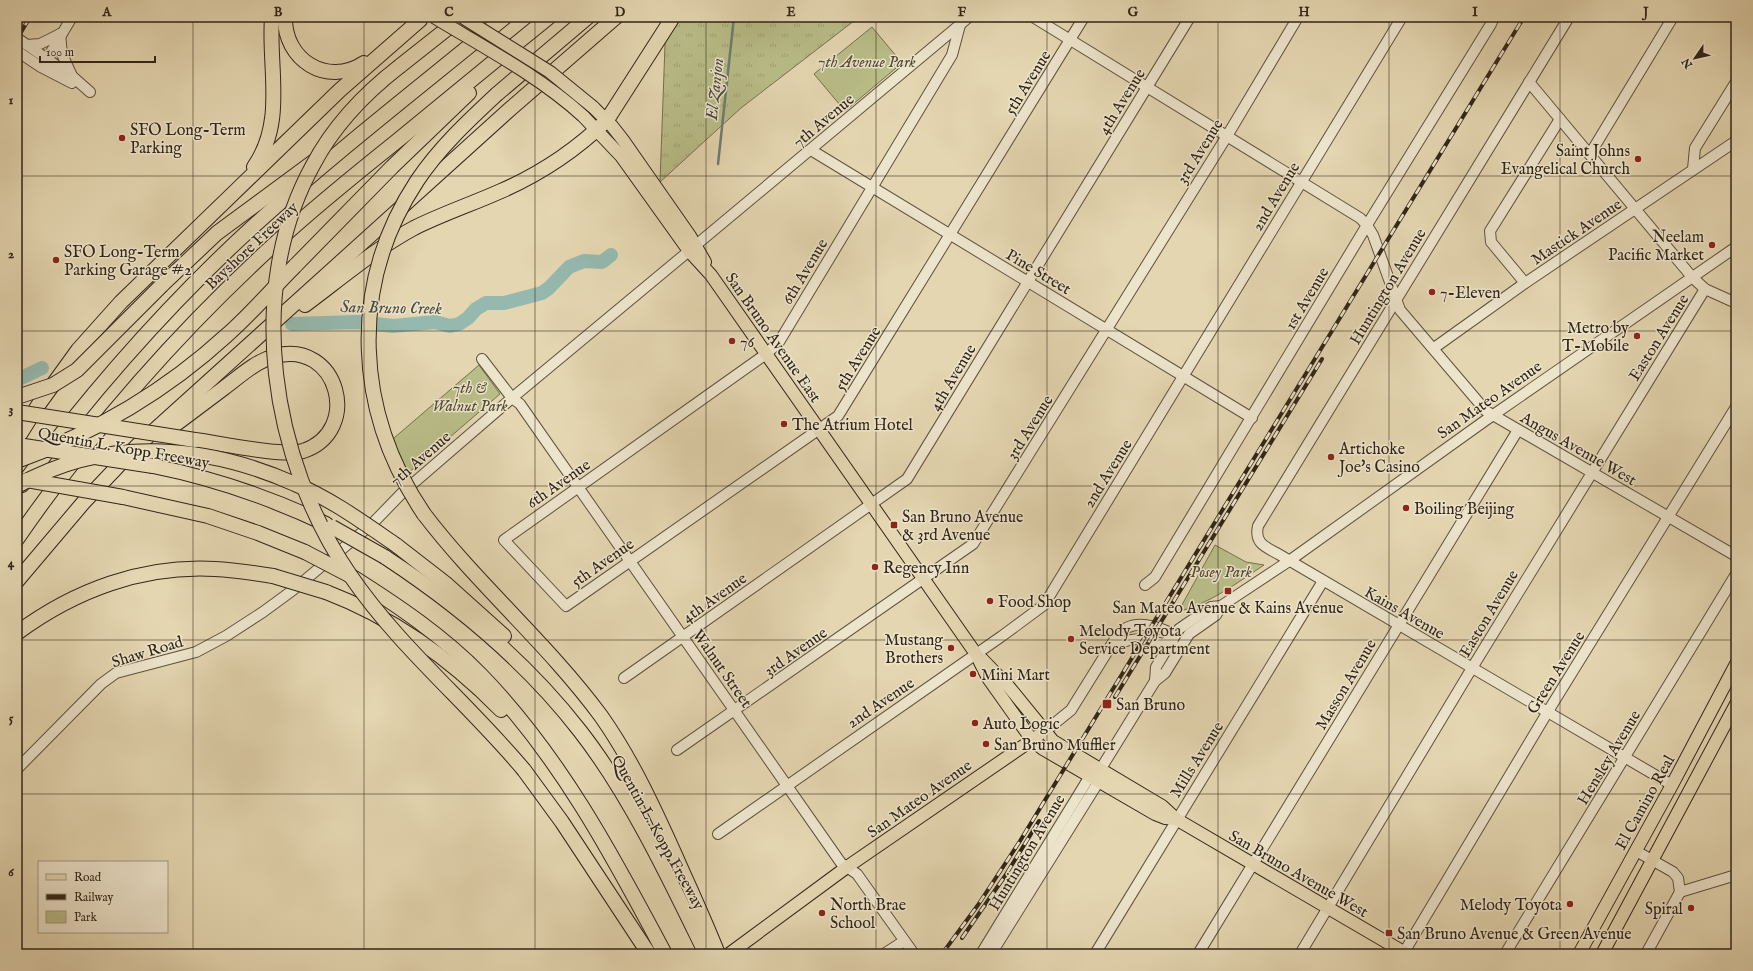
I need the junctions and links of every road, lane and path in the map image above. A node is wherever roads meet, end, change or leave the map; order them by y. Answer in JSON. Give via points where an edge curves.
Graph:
{"nodes":[{"id":1,"x":72,"y":17,"type":"edge"},
{"id":2,"x":272,"y":17,"type":"edge"},
{"id":3,"x":285,"y":17,"type":"edge"},
{"id":4,"x":434,"y":17,"type":"edge"},
{"id":5,"x":462,"y":17,"type":"edge"},
{"id":6,"x":505,"y":17,"type":"edge"},
{"id":7,"x":588,"y":17,"type":"edge"},
{"id":8,"x":616,"y":17,"type":"edge"},
{"id":9,"x":673,"y":17,"type":"edge"},
{"id":10,"x":969,"y":17,"type":"edge"},
{"id":11,"x":1033,"y":17,"type":"edge"},
{"id":12,"x":1084,"y":17,"type":"edge"},
{"id":13,"x":1190,"y":17,"type":"edge"},
{"id":14,"x":1298,"y":17,"type":"edge"},
{"id":15,"x":1402,"y":17,"type":"edge"},
{"id":16,"x":1569,"y":17,"type":"edge"},
{"id":17,"x":1673,"y":17,"type":"edge"},
{"id":18,"x":422,"y":19,"type":"edge"},
{"id":19,"x":546,"y":19,"type":"edge"},
{"id":20,"x":1493,"y":21,"type":"edge"},
{"id":21,"x":960,"y":25,"type":"junction"},
{"id":22,"x":60,"y":34,"type":"junction"},
{"id":23,"x":17,"y":38,"type":"edge"},
{"id":24,"x":1070,"y":40,"type":"junction"},
{"id":25,"x":27,"y":45,"type":"junction"},
{"id":26,"x":17,"y":51,"type":"edge"},
{"id":27,"x":44,"y":63,"type":"junction"},
{"id":28,"x":73,"y":77,"type":"junction"},
{"id":29,"x":1529,"y":82,"type":"junction"},
{"id":30,"x":1736,"y":82,"type":"edge"},
{"id":31,"x":1148,"y":88,"type":"junction"},
{"id":32,"x":386,"y":114,"type":"junction"},
{"id":33,"x":1560,"y":119,"type":"junction"},
{"id":34,"x":602,"y":125,"type":"junction"},
{"id":35,"x":1227,"y":136,"type":"junction"},
{"id":36,"x":1736,"y":141,"type":"edge"},
{"id":37,"x":811,"y":150,"type":"junction"},
{"id":38,"x":1590,"y":154,"type":"junction"},
{"id":39,"x":1693,"y":169,"type":"junction"},
{"id":40,"x":1302,"y":181,"type":"junction"},
{"id":41,"x":873,"y":187,"type":"junction"},
{"id":42,"x":1635,"y":209,"type":"junction"},
{"id":43,"x":213,"y":212,"type":"junction"},
{"id":44,"x":1367,"y":225,"type":"junction"},
{"id":45,"x":950,"y":234,"type":"junction"},
{"id":46,"x":693,"y":248,"type":"junction"},
{"id":47,"x":1736,"y":248,"type":"edge"},
{"id":48,"x":1692,"y":277,"type":"junction"},
{"id":49,"x":1028,"y":282,"type":"junction"},
{"id":50,"x":1525,"y":283,"type":"junction"},
{"id":51,"x":1705,"y":289,"type":"junction"},
{"id":52,"x":1396,"y":300,"type":"junction"},
{"id":53,"x":1736,"y":303,"type":"edge"},
{"id":54,"x":269,"y":328,"type":"junction"},
{"id":55,"x":1107,"y":330,"type":"junction"},
{"id":56,"x":1434,"y":348,"type":"junction"},
{"id":57,"x":766,"y":354,"type":"junction"},
{"id":58,"x":482,"y":359,"type":"dead end"},
{"id":59,"x":1184,"y":376,"type":"junction"},
{"id":60,"x":17,"y":397,"type":"edge"},
{"id":61,"x":512,"y":398,"type":"junction"},
{"id":62,"x":1736,"y":407,"type":"edge"},
{"id":63,"x":17,"y":412,"type":"edge"},
{"id":64,"x":1493,"y":416,"type":"junction"},
{"id":65,"x":1252,"y":418,"type":"junction"},
{"id":66,"x":819,"y":429,"type":"junction"},
{"id":67,"x":1518,"y":430,"type":"junction"},
{"id":68,"x":19,"y":443,"type":"edge"},
{"id":69,"x":17,"y":461,"type":"edge"},
{"id":70,"x":1591,"y":473,"type":"junction"},
{"id":71,"x":17,"y":479,"type":"edge"},
{"id":72,"x":17,"y":486,"type":"edge"},
{"id":73,"x":578,"y":487,"type":"junction"},
{"id":74,"x":17,"y":492,"type":"edge"},
{"id":75,"x":871,"y":503,"type":"junction"},
{"id":76,"x":1668,"y":518,"type":"junction"},
{"id":77,"x":66,"y":522,"type":"junction"},
{"id":78,"x":17,"y":539,"type":"edge"},
{"id":79,"x":504,"y":540,"type":"joint"},
{"id":80,"x":1736,"y":556,"type":"edge"},
{"id":81,"x":630,"y":561,"type":"junction"},
{"id":82,"x":1289,"y":561,"type":"junction"},
{"id":83,"x":1736,"y":574,"type":"edge"},
{"id":84,"x":924,"y":579,"type":"junction"},
{"id":85,"x":17,"y":581,"type":"edge"},
{"id":86,"x":1323,"y":581,"type":"junction"},
{"id":87,"x":1145,"y":585,"type":"dead end"},
{"id":88,"x":263,"y":612,"type":"joint"},
{"id":89,"x":1399,"y":625,"type":"junction"},
{"id":90,"x":17,"y":634,"type":"edge"},
{"id":91,"x":683,"y":637,"type":"junction"},
{"id":92,"x":1174,"y":642,"type":"junction"},
{"id":93,"x":1108,"y":651,"type":"junction"},
{"id":94,"x":976,"y":654,"type":"junction"},
{"id":95,"x":1736,"y":664,"type":"edge"},
{"id":96,"x":1472,"y":668,"type":"junction"},
{"id":97,"x":624,"y":678,"type":"dead end"},
{"id":98,"x":1736,"y":704,"type":"edge"},
{"id":99,"x":735,"y":711,"type":"junction"},
{"id":100,"x":1547,"y":712,"type":"junction"},
{"id":101,"x":580,"y":731,"type":"junction"},
{"id":102,"x":1044,"y":732,"type":"junction"},
{"id":103,"x":1032,"y":740,"type":"junction"},
{"id":104,"x":677,"y":750,"type":"dead end"},
{"id":105,"x":1625,"y":758,"type":"junction"},
{"id":106,"x":17,"y":769,"type":"edge"},
{"id":107,"x":1096,"y":776,"type":"junction"},
{"id":108,"x":786,"y":785,"type":"junction"},
{"id":109,"x":1672,"y":785,"type":"junction"},
{"id":110,"x":576,"y":797,"type":"junction"},
{"id":111,"x":1176,"y":819,"type":"junction"},
{"id":112,"x":718,"y":834,"type":"dead end"},
{"id":113,"x":1636,"y":851,"type":"junction"},
{"id":114,"x":1651,"y":859,"type":"junction"},
{"id":115,"x":1253,"y":864,"type":"junction"},
{"id":116,"x":847,"y":867,"type":"junction"},
{"id":117,"x":1736,"y":875,"type":"edge"},
{"id":118,"x":1680,"y":892,"type":"junction"},
{"id":119,"x":1328,"y":909,"type":"junction"},
{"id":120,"x":696,"y":919,"type":"junction"},
{"id":121,"x":904,"y":940,"type":"junction"},
{"id":122,"x":662,"y":948,"type":"edge"},
{"id":123,"x":648,"y":953,"type":"edge"},
{"id":124,"x":706,"y":954,"type":"edge"},
{"id":125,"x":718,"y":954,"type":"edge"},
{"id":126,"x":728,"y":954,"type":"edge"},
{"id":127,"x":884,"y":954,"type":"edge"},
{"id":128,"x":914,"y":954,"type":"edge"},
{"id":129,"x":981,"y":954,"type":"edge"},
{"id":130,"x":991,"y":954,"type":"edge"},
{"id":131,"x":1095,"y":954,"type":"edge"},
{"id":132,"x":1198,"y":954,"type":"edge"},
{"id":133,"x":1300,"y":954,"type":"edge"},
{"id":134,"x":1405,"y":954,"type":"edge"},
{"id":135,"x":1505,"y":954,"type":"edge"},
{"id":136,"x":1578,"y":954,"type":"edge"},
{"id":137,"x":1602,"y":954,"type":"edge"},
{"id":138,"x":1646,"y":954,"type":"edge"}],
"edges":[{"from":1,"to":22,"type":"street"},
{"from":2,"to":43,"type":"highway","via":[[274,94],[270,133],[253,168]]},
{"from":3,"to":18,"type":"highway","via":[[288,38],[297,54],[310,65],[334,72],[361,65]]},
{"from":4,"to":34,"type":"main road","name":"San Bruno Avenue East","bridge":true,"via":[[535,79],[582,116]]},
{"from":5,"to":34,"type":"main road","name":"San Bruno Avenue East","bridge":true,"via":[[550,72],[593,106]]},
{"from":5,"to":123,"type":"highway","bridge":true,"via":[[361,99],[335,130],[313,165],[292,210],[281,252],[276,290],[275,339],[288,438],[303,485],[323,530],[348,573],[389,626],[524,770],[569,831]]},
{"from":6,"to":32,"type":"highway","name":"Bayshore Freeway"},
{"from":7,"to":120,"type":"highway","bridge":true,"via":[[497,94],[433,160],[408,197],[384,248],[372,297],[369,318],[370,371],[379,422],[398,470],[424,514],[444,540],[560,665],[601,717],[653,805]]},
{"from":8,"to":54,"type":"highway","via":[[509,110]]},
{"from":9,"to":34,"type":"highway"},
{"from":10,"to":21,"type":"street","name":"7th Avenue"},
{"from":11,"to":24,"type":"street"},
{"from":12,"to":24,"type":"street","name":"5th Avenue"},
{"from":13,"to":31,"type":"street","name":"4th Avenue"},
{"from":14,"to":35,"type":"street","name":"3rd Avenue"},
{"from":15,"to":40,"type":"street","name":"2nd Avenue"},
{"from":16,"to":29,"type":"street","name":"Huntington Avenue"},
{"from":17,"to":38,"type":"street"},
{"from":18,"to":43,"type":"highway","via":[[340,90]]},
{"from":19,"to":69,"type":"highway","bridge":true,"via":[[411,149],[227,335],[166,385],[131,407],[92,428]]},
{"from":19,"to":78,"type":"highway","name":"Bayshore Freeway","via":[[326,199],[224,292],[123,401]]},
{"from":20,"to":44,"type":"street","name":"1st Avenue"},
{"from":21,"to":37,"type":"street","name":"7th Avenue"},
{"from":21,"to":41,"type":"street","name":"6th Avenue","via":[[952,55]]},
{"from":22,"to":25,"type":"street","via":[[40,44]]},
{"from":22,"to":27,"type":"street"},
{"from":22,"to":28,"type":"street","via":[[62,54]]},
{"from":23,"to":25,"type":"street"},
{"from":24,"to":31,"type":"street"},
{"from":24,"to":45,"type":"street","name":"5th Avenue"},
{"from":25,"to":27,"type":"street"},
{"from":26,"to":27,"type":"street"},
{"from":27,"to":28,"type":"street"},
{"from":27,"to":28,"type":"street","via":[[90,92]]},
{"from":29,"to":33,"type":"street"},
{"from":29,"to":52,"type":"street","name":"Huntington Avenue"},
{"from":30,"to":39,"type":"street","via":[[1695,148]]},
{"from":31,"to":35,"type":"street"},
{"from":31,"to":49,"type":"street","name":"4th Avenue"},
{"from":32,"to":60,"type":"highway","bridge":true,"via":[[305,167],[237,217],[199,249],[76,370],[53,385]]},
{"from":32,"to":74,"type":"highway","name":"Bayshore Freeway","via":[[261,219],[176,302],[90,398]]},
{"from":33,"to":38,"type":"street"},
{"from":33,"to":50,"type":"street","via":[[1490,231],[1491,242]]},
{"from":34,"to":46,"type":"main road","name":"San Bruno Avenue East","via":[[623,140]]},
{"from":34,"to":54,"type":"highway","via":[[561,158],[536,174],[395,239],[298,310]]},
{"from":35,"to":40,"type":"street"},
{"from":35,"to":55,"type":"street","name":"3rd Avenue"},
{"from":36,"to":39,"type":"street","name":"Mastick Avenue"},
{"from":37,"to":41,"type":"street","name":"Pine Street"},
{"from":37,"to":46,"type":"street","name":"7th Avenue"},
{"from":38,"to":42,"type":"street"},
{"from":39,"to":42,"type":"street","name":"Mastick Avenue"},
{"from":40,"to":44,"type":"street"},
{"from":40,"to":59,"type":"street","name":"2nd Avenue"},
{"from":41,"to":45,"type":"street","name":"Pine Street"},
{"from":41,"to":57,"type":"street","name":"6th Avenue","via":[[779,342]]},
{"from":42,"to":48,"type":"street"},
{"from":42,"to":50,"type":"street","name":"Mastick Avenue"},
{"from":43,"to":68,"type":"highway","via":[[99,326],[59,375]]},
{"from":44,"to":52,"type":"street","name":"Angus Avenue West"},
{"from":44,"to":65,"type":"street","name":"1st Avenue"},
{"from":45,"to":49,"type":"street","name":"Pine Street"},
{"from":45,"to":66,"type":"street","name":"5th Avenue","via":[[838,416]]},
{"from":46,"to":57,"type":"main road","name":"San Bruno Avenue East"},
{"from":46,"to":61,"type":"street","name":"7th Avenue"},
{"from":47,"to":48,"type":"street","name":"San Mateo Avenue"},
{"from":48,"to":51,"type":"street"},
{"from":48,"to":64,"type":"street","name":"San Mateo Avenue"},
{"from":49,"to":55,"type":"street","name":"Pine Street"},
{"from":49,"to":75,"type":"street","name":"4th Avenue","via":[[907,479]]},
{"from":50,"to":56,"type":"street","name":"Mastick Avenue"},
{"from":51,"to":53,"type":"street"},
{"from":51,"to":70,"type":"street","name":"Easton Avenue"},
{"from":52,"to":56,"type":"street","name":"Angus Avenue West","via":[[1400,310]]},
{"from":52,"to":82,"type":"street","name":"Huntington Avenue","via":[[1258,526],[1256,535],[1260,544]]},
{"from":54,"to":77,"type":"highway","via":[[136,447]]},
{"from":55,"to":59,"type":"street","name":"Pine Street"},
{"from":55,"to":84,"type":"street","name":"3rd Avenue","via":[[973,544]]},
{"from":56,"to":64,"type":"street","name":"Angus Avenue West","via":[[1486,411]]},
{"from":57,"to":66,"type":"main road","name":"San Bruno Avenue East"},
{"from":57,"to":73,"type":"street","name":"6th Avenue"},
{"from":58,"to":61,"type":"street","name":"Walnut Street"},
{"from":59,"to":65,"type":"street","name":"Pine Street"},
{"from":59,"to":94,"type":"street","name":"2nd Avenue","via":[[1044,605]]},
{"from":61,"to":73,"type":"street","name":"Walnut Street","via":[[520,404]]},
{"from":61,"to":88,"type":"street","name":"7th Avenue","via":[[398,497],[372,524]]},
{"from":62,"to":76,"type":"street","name":"Green Avenue"},
{"from":63,"to":77,"type":"highway","bridge":true,"via":[[195,440],[282,452],[301,452],[323,439],[334,423],[338,403],[334,383],[323,367],[307,357],[287,354],[267,358],[250,369],[149,445]]},
{"from":64,"to":67,"type":"street","name":"Angus Avenue West"},
{"from":64,"to":82,"type":"street","name":"San Mateo Avenue"},
{"from":65,"to":87,"type":"street","name":"1st Avenue","via":[[1158,572]]},
{"from":66,"to":75,"type":"main road","name":"San Bruno Avenue East"},
{"from":66,"to":81,"type":"street","name":"5th Avenue"},
{"from":67,"to":70,"type":"street","name":"Angus Avenue West"},
{"from":67,"to":89,"type":"street","name":"Masson Avenue"},
{"from":68,"to":101,"type":"highway","name":"Quentin L. Kopp Freeway","bridge":true,"via":[[153,466],[218,482],[281,504],[332,527],[385,557],[437,593],[486,632],[533,677]]},
{"from":70,"to":76,"type":"street","name":"Angus Avenue West"},
{"from":70,"to":96,"type":"street","name":"Easton Avenue"},
{"from":71,"to":110,"type":"highway","bridge":true,"via":[[124,497],[208,516],[305,552],[351,576],[416,620],[461,655],[531,732]]},
{"from":72,"to":101,"type":"highway","bridge":true,"via":[[47,471],[97,457],[147,450],[200,454],[247,466],[296,484],[340,508],[396,545],[466,600],[515,647]]},
{"from":73,"to":79,"type":"street","name":"6th Avenue"},
{"from":73,"to":81,"type":"street","name":"Walnut Street"},
{"from":75,"to":84,"type":"main road","name":"San Bruno Avenue East"},
{"from":75,"to":91,"type":"street","name":"4th Avenue"},
{"from":76,"to":80,"type":"street","name":"Angus Avenue West"},
{"from":76,"to":100,"type":"street","name":"Green Avenue"},
{"from":77,"to":85,"type":"highway"},
{"from":79,"to":81,"type":"street","name":"5th Avenue","via":[[566,606]]},
{"from":81,"to":91,"type":"street","name":"Walnut Street"},
{"from":82,"to":86,"type":"street","name":"Kains Avenue"},
{"from":82,"to":92,"type":"street","name":"San Mateo Avenue","via":[[1221,606],[1211,606],[1182,626]]},
{"from":83,"to":105,"type":"street","name":"Hensley Avenue"},
{"from":84,"to":94,"type":"main road","name":"San Bruno Avenue East"},
{"from":84,"to":99,"type":"street","name":"3rd Avenue"},
{"from":86,"to":89,"type":"street","name":"Kains Avenue"},
{"from":86,"to":111,"type":"street","name":"Mills Avenue"},
{"from":88,"to":106,"type":"street","name":"Shaw Road","via":[[196,652],[116,673],[101,684]]},
{"from":89,"to":96,"type":"street","name":"Kains Avenue"},
{"from":89,"to":115,"type":"street","name":"Masson Avenue"},
{"from":90,"to":110,"type":"highway","bridge":true,"via":[[50,610],[85,592],[146,573],[215,568],[273,576],[349,601],[391,622],[425,644],[452,664],[510,719]]},
{"from":91,"to":97,"type":"street","name":"4th Avenue"},
{"from":91,"to":99,"type":"street","name":"Walnut Street"},
{"from":92,"to":93,"type":"street","via":[[1162,644],[1148,639],[1134,639],[1116,645]]},
{"from":92,"to":93,"type":"street","name":"San Mateo Avenue","via":[[1169,632],[1140,624],[1128,627],[1120,633]]},
{"from":92,"to":107,"type":"street","name":"Huntington Avenue","via":[[1156,667],[1155,681]]},
{"from":93,"to":102,"type":"street","name":"San Mateo Avenue","via":[[1071,710]]},
{"from":94,"to":102,"type":"main road","name":"San Bruno Avenue East","via":[[1009,687]]},
{"from":94,"to":103,"type":"main road","name":"San Bruno Avenue East","via":[[988,678]]},
{"from":94,"to":108,"type":"street","name":"2nd Avenue"},
{"from":95,"to":109,"type":"main road","name":"El Camino Real"},
{"from":96,"to":100,"type":"street","name":"Kains Avenue"},
{"from":96,"to":119,"type":"street","name":"Easton Avenue"},
{"from":98,"to":114,"type":"main road"},
{"from":99,"to":104,"type":"street","name":"3rd Avenue"},
{"from":99,"to":108,"type":"street","name":"Walnut Street"},
{"from":100,"to":105,"type":"street","name":"Kains Avenue"},
{"from":100,"to":134,"type":"street","name":"Green Avenue"},
{"from":101,"to":120,"type":"highway","name":"Quentin L. Kopp Freeway","via":[[616,783]]},
{"from":102,"to":103,"type":"main road","name":"San Mateo Avenue"},
{"from":102,"to":107,"type":"main road","name":"San Bruno Avenue West"},
{"from":103,"to":107,"type":"main road","name":"San Bruno Avenue West","via":[[1043,749]]},
{"from":103,"to":116,"type":"main road","name":"San Mateo Avenue"},
{"from":105,"to":109,"type":"street","name":"Kains Avenue"},
{"from":105,"to":135,"type":"street","name":"Hensley Avenue"},
{"from":107,"to":111,"type":"main road","name":"San Bruno Avenue West","via":[[1162,806]]},
{"from":107,"to":129,"type":"street","name":"Huntington Avenue"},
{"from":107,"to":130,"type":"street","name":"Huntington Avenue"},
{"from":108,"to":112,"type":"street","name":"2nd Avenue"},
{"from":108,"to":116,"type":"street","name":"Walnut Street","via":[[841,863]]},
{"from":109,"to":113,"type":"main road","name":"El Camino Real"},
{"from":110,"to":122,"type":"highway","via":[[606,845]]},
{"from":111,"to":115,"type":"main road","name":"San Bruno Avenue West"},
{"from":111,"to":131,"type":"street","name":"Mills Avenue"},
{"from":113,"to":114,"type":"street"},
{"from":113,"to":136,"type":"main road","name":"El Camino Real"},
{"from":114,"to":118,"type":"street","via":[[1673,872],[1678,878]]},
{"from":114,"to":137,"type":"main road"},
{"from":115,"to":119,"type":"main road","name":"San Bruno Avenue West"},
{"from":115,"to":132,"type":"street","name":"Masson Avenue"},
{"from":116,"to":121,"type":"street","name":"Walnut Street","via":[[857,874]]},
{"from":116,"to":126,"type":"main road","name":"San Mateo Avenue"},
{"from":117,"to":118,"type":"street"},
{"from":118,"to":138,"type":"street"},
{"from":119,"to":133,"type":"street","name":"Easton Avenue"},
{"from":119,"to":134,"type":"main road","name":"San Bruno Avenue West"},
{"from":120,"to":124,"type":"highway","name":"Quentin L. Kopp Freeway"},
{"from":120,"to":125,"type":"highway"},
{"from":121,"to":127,"type":"street"},
{"from":121,"to":128,"type":"street","name":"Walnut Street"}]}
